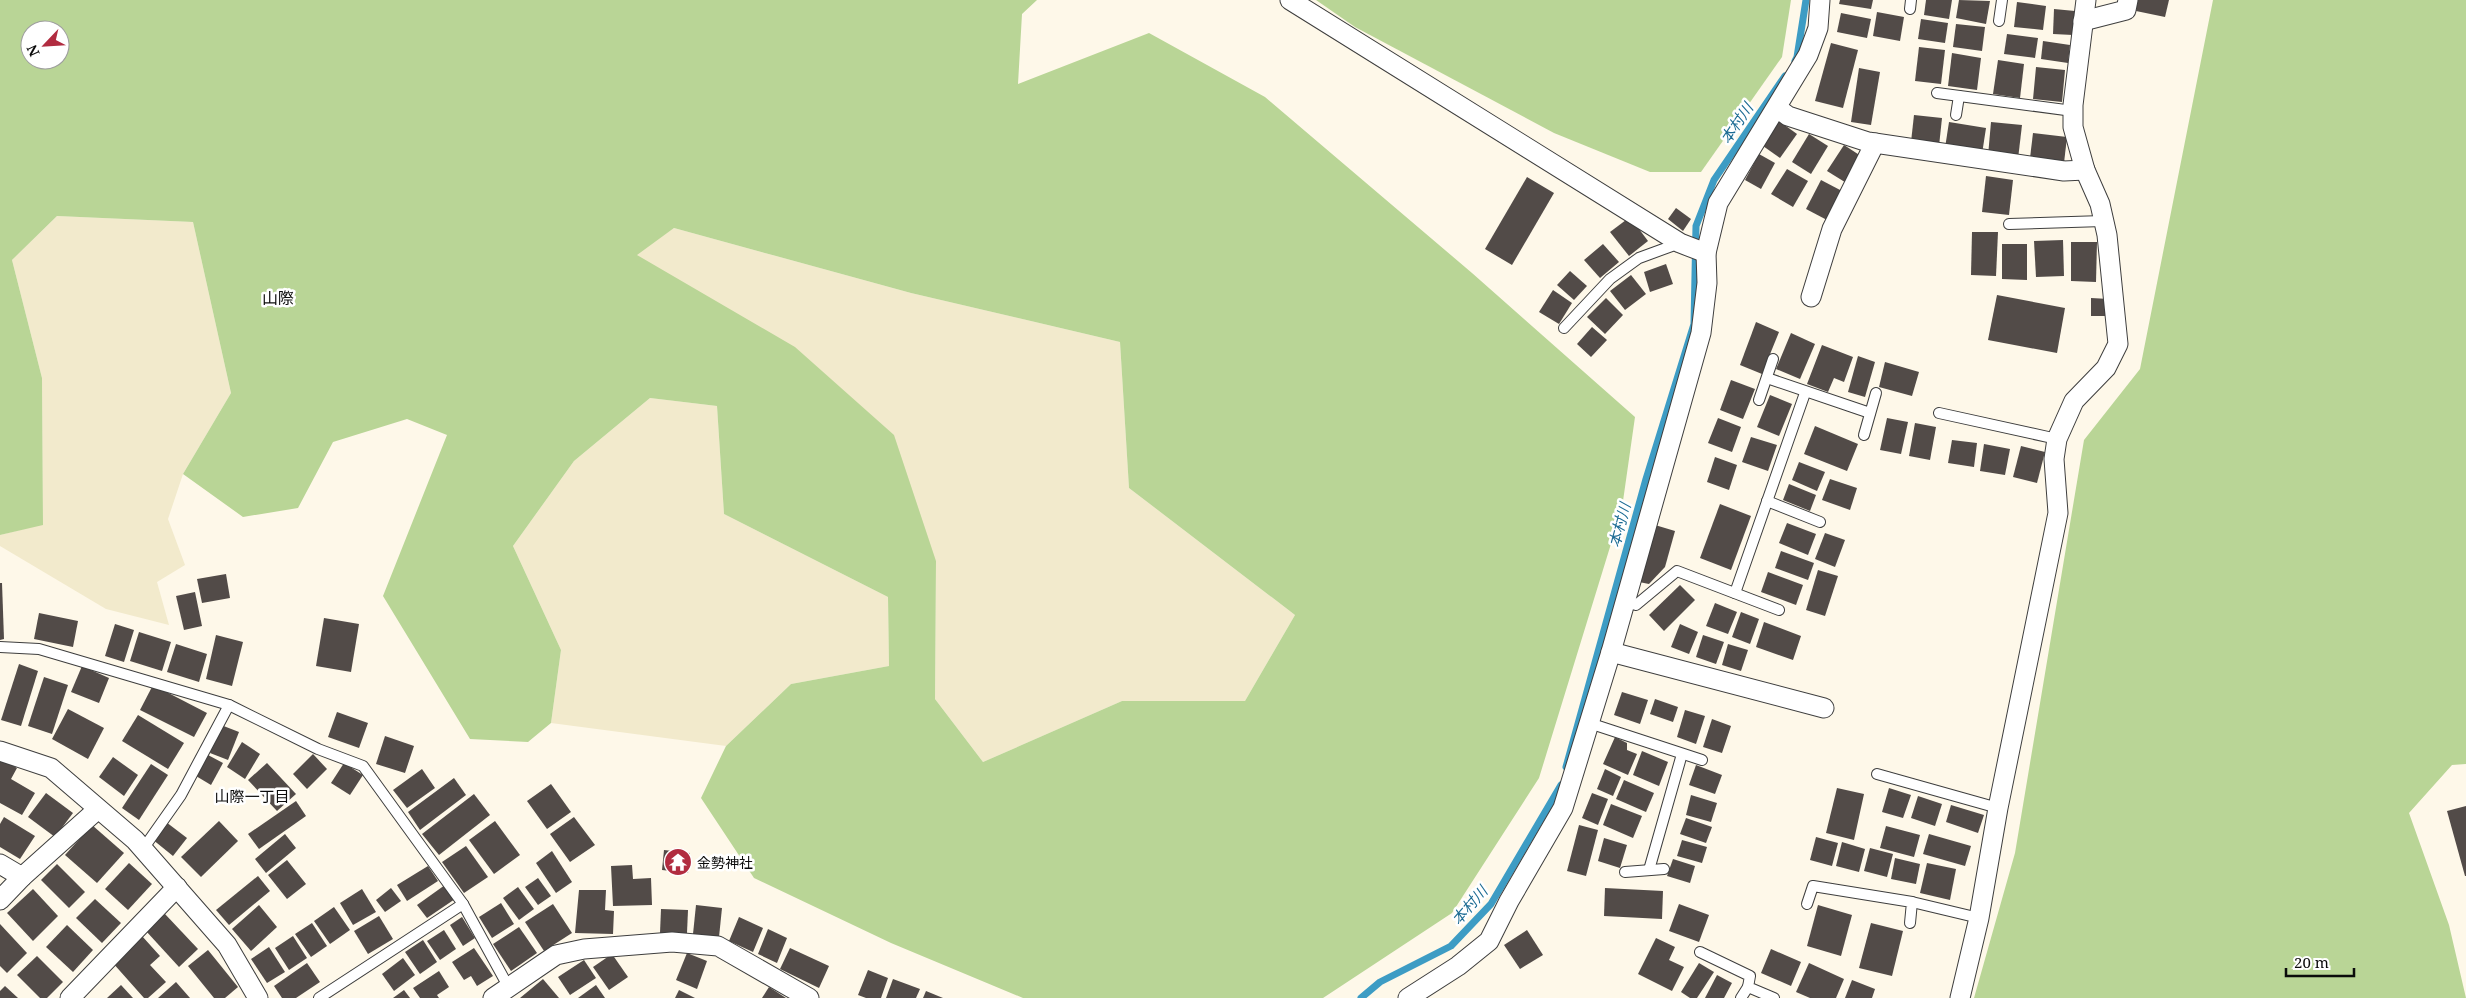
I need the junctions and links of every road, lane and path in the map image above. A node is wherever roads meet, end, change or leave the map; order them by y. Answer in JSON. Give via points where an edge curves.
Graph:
{"nodes":[{"id":1,"x":1290,"y":0,"type":"edge"},
{"id":2,"x":1820,"y":0,"type":"edge"},
{"id":3,"x":2002,"y":0,"type":"edge"},
{"id":4,"x":2086,"y":0,"type":"edge"},
{"id":5,"x":2128,"y":0,"type":"edge"},
{"id":6,"x":1999,"y":21,"type":"dead end"},
{"id":7,"x":2083,"y":21,"type":"junction"},
{"id":8,"x":1937,"y":93,"type":"dead end"},
{"id":9,"x":1959,"y":96,"type":"junction"},
{"id":10,"x":1777,"y":108,"type":"junction"},
{"id":11,"x":2073,"y":111,"type":"junction"},
{"id":12,"x":1956,"y":115,"type":"dead end"},
{"id":13,"x":1875,"y":143,"type":"junction"},
{"id":14,"x":2085,"y":170,"type":"junction"},
{"id":15,"x":2103,"y":221,"type":"junction"},
{"id":16,"x":2009,"y":224,"type":"dead end"},
{"id":17,"x":1693,"y":248,"type":"junction"},
{"id":18,"x":1811,"y":297,"type":"dead end"},
{"id":19,"x":1564,"y":328,"type":"dead end"},
{"id":20,"x":1773,"y":359,"type":"dead end"},
{"id":21,"x":1767,"y":378,"type":"junction"},
{"id":22,"x":1805,"y":393,"type":"junction"},
{"id":23,"x":1876,"y":393,"type":"dead end"},
{"id":24,"x":1759,"y":400,"type":"dead end"},
{"id":25,"x":1939,"y":413,"type":"dead end"},
{"id":26,"x":1870,"y":414,"type":"junction"},
{"id":27,"x":1864,"y":435,"type":"dead end"},
{"id":28,"x":2057,"y":439,"type":"junction"},
{"id":29,"x":1767,"y":502,"type":"junction"},
{"id":30,"x":1820,"y":522,"type":"dead end"},
{"id":31,"x":1735,"y":593,"type":"junction"},
{"id":32,"x":1625,"y":602,"type":"junction"},
{"id":33,"x":1779,"y":610,"type":"dead end"},
{"id":34,"x":0,"y":646,"type":"edge"},
{"id":35,"x":1611,"y":652,"type":"junction"},
{"id":36,"x":228,"y":705,"type":"junction"},
{"id":37,"x":1824,"y":708,"type":"dead end"},
{"id":38,"x":1589,"y":723,"type":"junction"},
{"id":39,"x":0,"y":750,"type":"edge"},
{"id":40,"x":1682,"y":754,"type":"junction"},
{"id":41,"x":1702,"y":760,"type":"dead end"},
{"id":42,"x":1877,"y":774,"type":"dead end"},
{"id":43,"x":1998,"y":808,"type":"junction"},
{"id":44,"x":98,"y":809,"type":"junction"},
{"id":45,"x":143,"y":849,"type":"junction"},
{"id":46,"x":0,"y":864,"type":"edge"},
{"id":47,"x":1664,"y":869,"type":"dead end"},
{"id":48,"x":1649,"y":870,"type":"junction"},
{"id":49,"x":1625,"y":872,"type":"dead end"},
{"id":50,"x":22,"y":877,"type":"junction"},
{"id":51,"x":177,"y":887,"type":"junction"},
{"id":52,"x":0,"y":900,"type":"edge"},
{"id":53,"x":1912,"y":902,"type":"junction"},
{"id":54,"x":462,"y":904,"type":"junction"},
{"id":55,"x":1807,"y":904,"type":"dead end"},
{"id":56,"x":1979,"y":918,"type":"junction"},
{"id":57,"x":1910,"y":923,"type":"dead end"},
{"id":58,"x":1700,"y":952,"type":"dead end"},
{"id":59,"x":508,"y":986,"type":"junction"},
{"id":60,"x":1748,"y":987,"type":"junction"},
{"id":61,"x":251,"y":995,"type":"edge"},
{"id":62,"x":70,"y":998,"type":"edge"},
{"id":63,"x":318,"y":998,"type":"edge"},
{"id":64,"x":493,"y":998,"type":"edge"},
{"id":65,"x":809,"y":998,"type":"edge"},
{"id":66,"x":1408,"y":998,"type":"edge"},
{"id":67,"x":1741,"y":998,"type":"edge"},
{"id":68,"x":1774,"y":998,"type":"edge"},
{"id":69,"x":1960,"y":998,"type":"edge"}],
"edges":[{"from":1,"to":17,"type":"street"},
{"from":2,"to":10,"type":"street","via":[[1818,28],[1808,55]]},
{"from":3,"to":6,"type":"lane"},
{"from":4,"to":7,"type":"street"},
{"from":5,"to":7,"type":"street","via":[[2126,10]]},
{"from":7,"to":11,"type":"street"},
{"from":8,"to":9,"type":"lane"},
{"from":9,"to":11,"type":"lane"},
{"from":9,"to":12,"type":"lane"},
{"from":10,"to":13,"type":"street","via":[[1788,116]]},
{"from":10,"to":17,"type":"street","via":[[1754,140]]},
{"from":11,"to":14,"type":"street","via":[[2073,126]]},
{"from":13,"to":14,"type":"street","via":[[2064,171]]},
{"from":13,"to":18,"type":"street","via":[[1832,229]]},
{"from":14,"to":15,"type":"street","via":[[2100,204]]},
{"from":15,"to":16,"type":"lane"},
{"from":15,"to":28,"type":"street","via":[[2118,344],[2106,368],[2074,400]]},
{"from":17,"to":19,"type":"lane","via":[[1639,258],[1617,274]]},
{"from":17,"to":32,"type":"street","via":[[1707,283],[1701,333]]},
{"from":20,"to":21,"type":"lane"},
{"from":21,"to":22,"type":"lane"},
{"from":21,"to":24,"type":"lane"},
{"from":22,"to":26,"type":"lane"},
{"from":22,"to":29,"type":"lane"},
{"from":23,"to":26,"type":"lane"},
{"from":25,"to":28,"type":"lane"},
{"from":26,"to":27,"type":"lane"},
{"from":28,"to":43,"type":"street","via":[[2054,459],[2058,513]]},
{"from":29,"to":30,"type":"lane"},
{"from":29,"to":31,"type":"lane"},
{"from":31,"to":32,"type":"lane","via":[[1677,571],[1636,605]]},
{"from":31,"to":33,"type":"lane"},
{"from":32,"to":35,"type":"street"},
{"from":34,"to":36,"type":"lane","via":[[38,649]]},
{"from":35,"to":37,"type":"street"},
{"from":35,"to":38,"type":"street"},
{"from":36,"to":45,"type":"lane","via":[[180,795]]},
{"from":36,"to":54,"type":"lane","via":[[318,749],[363,766]]},
{"from":38,"to":40,"type":"lane"},
{"from":38,"to":66,"type":"street","via":[[1563,808],[1489,941],[1458,966]]},
{"from":39,"to":44,"type":"street","via":[[51,768]]},
{"from":40,"to":41,"type":"lane"},
{"from":40,"to":48,"type":"lane"},
{"from":42,"to":43,"type":"lane"},
{"from":43,"to":56,"type":"street"},
{"from":44,"to":45,"type":"street"},
{"from":44,"to":50,"type":"street"},
{"from":45,"to":51,"type":"street"},
{"from":46,"to":50,"type":"street"},
{"from":47,"to":48,"type":"lane"},
{"from":48,"to":49,"type":"lane"},
{"from":50,"to":52,"type":"street"},
{"from":51,"to":61,"type":"street","via":[[227,945]]},
{"from":51,"to":62,"type":"street"},
{"from":53,"to":55,"type":"lane","via":[[1813,886]]},
{"from":53,"to":56,"type":"lane"},
{"from":53,"to":57,"type":"lane"},
{"from":54,"to":59,"type":"lane"},
{"from":54,"to":63,"type":"lane"},
{"from":56,"to":69,"type":"street"},
{"from":58,"to":60,"type":"lane","via":[[1750,976]]},
{"from":59,"to":64,"type":"street"},
{"from":59,"to":65,"type":"street","via":[[556,955],[584,949],[672,942],[718,946]]},
{"from":60,"to":67,"type":"lane"},
{"from":60,"to":68,"type":"lane"}]}
